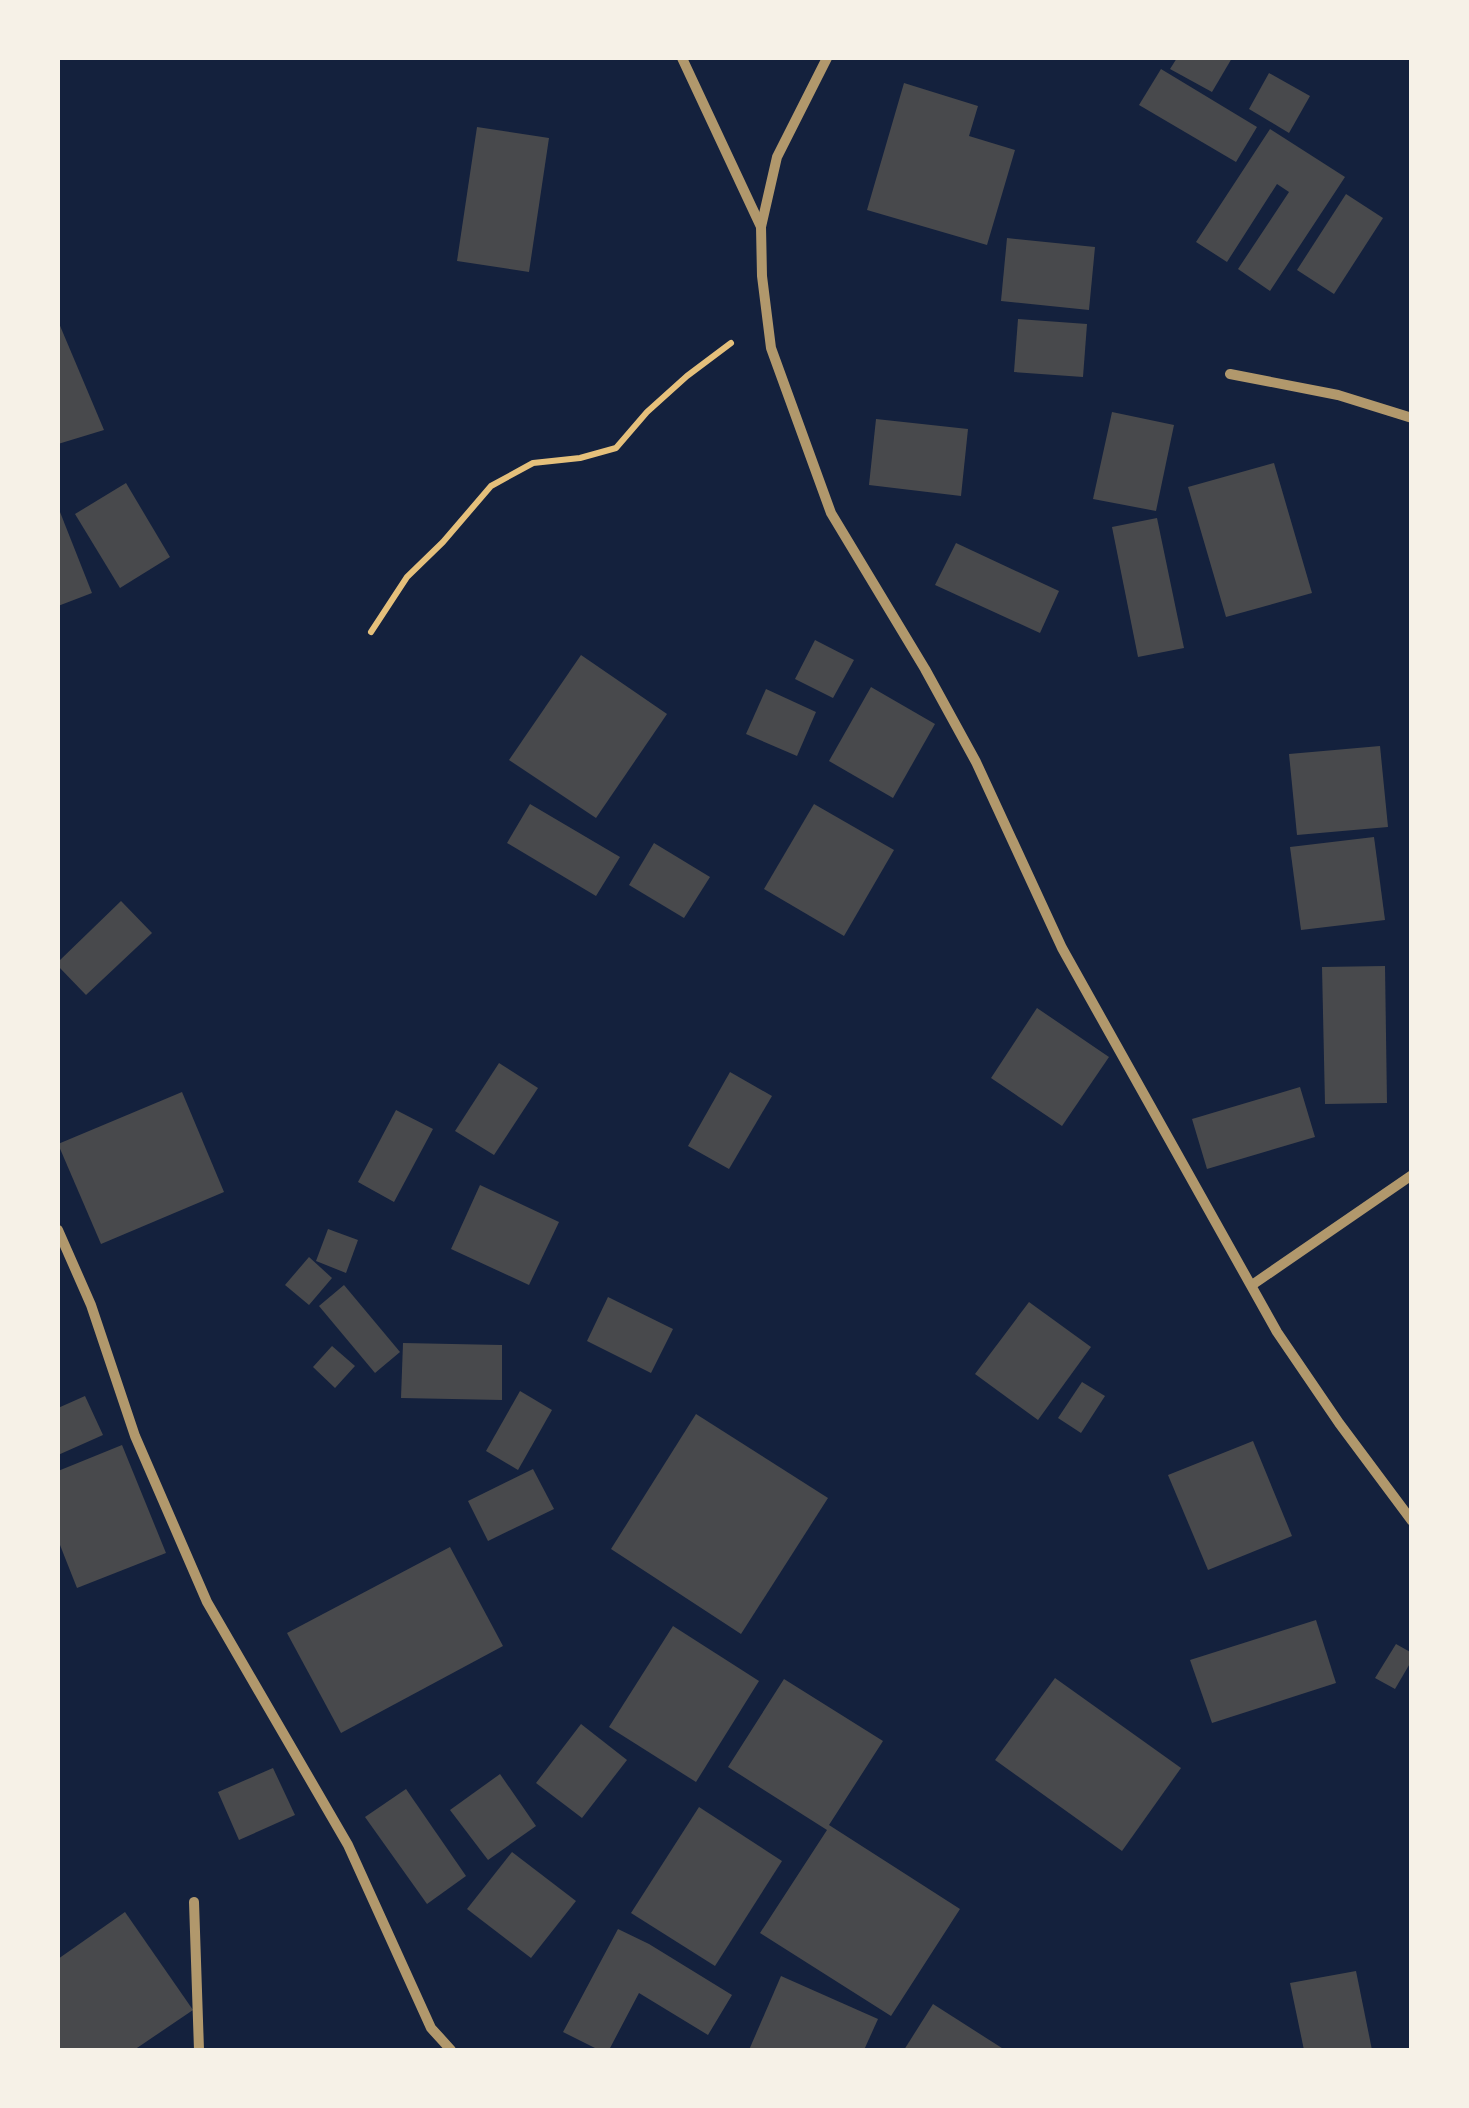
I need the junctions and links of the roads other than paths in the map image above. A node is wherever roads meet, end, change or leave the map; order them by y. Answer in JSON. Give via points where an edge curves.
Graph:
{"nodes":[{"id":1,"x":682,"y":58,"type":"edge"},
{"id":2,"x":828,"y":58,"type":"edge"},
{"id":3,"x":761,"y":227,"type":"junction"},
{"id":4,"x":1230,"y":374,"type":"dead end"},
{"id":5,"x":1412,"y":418,"type":"edge"},
{"id":6,"x":1412,"y":1175,"type":"edge"},
{"id":7,"x":58,"y":1230,"type":"edge"},
{"id":8,"x":1252,"y":1285,"type":"junction"},
{"id":9,"x":1412,"y":1521,"type":"edge"},
{"id":10,"x":194,"y":1902,"type":"dead end"},
{"id":11,"x":199,"y":2050,"type":"edge"},
{"id":12,"x":451,"y":2050,"type":"edge"}],
"edges":[{"from":1,"to":3,"type":"street"},
{"from":2,"to":3,"type":"street","via":[[777,157]]},
{"from":3,"to":8,"type":"street","via":[[770,348],[831,513],[959,731],[1062,948]]},
{"from":4,"to":5,"type":"street"},
{"from":6,"to":8,"type":"street"},
{"from":7,"to":12,"type":"street","via":[[135,1436],[207,1602],[348,1845],[431,2028]]},
{"from":8,"to":9,"type":"street","via":[[1318,1393]]},
{"from":10,"to":11,"type":"street"}]}
